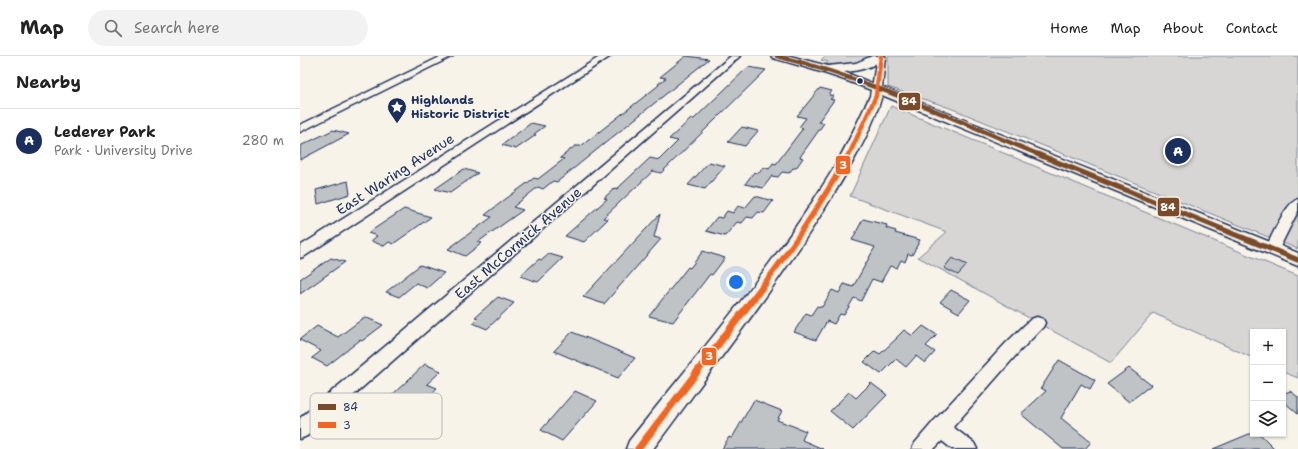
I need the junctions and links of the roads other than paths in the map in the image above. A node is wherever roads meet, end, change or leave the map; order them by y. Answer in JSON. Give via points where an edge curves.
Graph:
{"nodes":[{"id":1,"x":449,"y":56,"type":"edge"},
{"id":2,"x":607,"y":56,"type":"edge"},
{"id":3,"x":736,"y":56,"type":"edge"},
{"id":4,"x":777,"y":56,"type":"edge"},
{"id":5,"x":880,"y":56,"type":"edge"},
{"id":6,"x":820,"y":67,"type":"junction"},
{"id":7,"x":877,"y":88,"type":"junction"},
{"id":8,"x":300,"y":129,"type":"edge"},
{"id":9,"x":1298,"y":203,"type":"edge"},
{"id":10,"x":1272,"y":249,"type":"junction"},
{"id":11,"x":300,"y":253,"type":"edge"},
{"id":12,"x":1298,"y":260,"type":"edge"},
{"id":13,"x":1037,"y":323,"type":"dead end"},
{"id":14,"x":343,"y":393,"type":"edge"},
{"id":15,"x":310,"y":421,"type":"edge"},
{"id":16,"x":940,"y":428,"type":"junction"},
{"id":17,"x":300,"y":430,"type":"edge"},
{"id":18,"x":638,"y":449,"type":"edge"},
{"id":19,"x":922,"y":449,"type":"edge"},
{"id":20,"x":967,"y":449,"type":"edge"}],
"edges":[{"from":1,"to":8,"type":"street"},
{"from":2,"to":11,"type":"street","name":"East Waring Avenue"},
{"from":3,"to":14,"type":"street","name":"East McCormick Avenue"},
{"from":4,"to":6,"type":"main road"},
{"from":5,"to":6,"type":"main road","via":[[856,67]]},
{"from":5,"to":7,"type":"street"},
{"from":6,"to":7,"type":"main road"},
{"from":7,"to":10,"type":"main road"},
{"from":7,"to":18,"type":"main road","via":[[876,96],[856,141],[814,213],[781,262]]},
{"from":9,"to":10,"type":"street"},
{"from":10,"to":12,"type":"main road"},
{"from":13,"to":16,"type":"street"},
{"from":15,"to":17,"type":"street","name":"East McCormick Avenue"},
{"from":16,"to":19,"type":"street"},
{"from":16,"to":20,"type":"street"}]}
